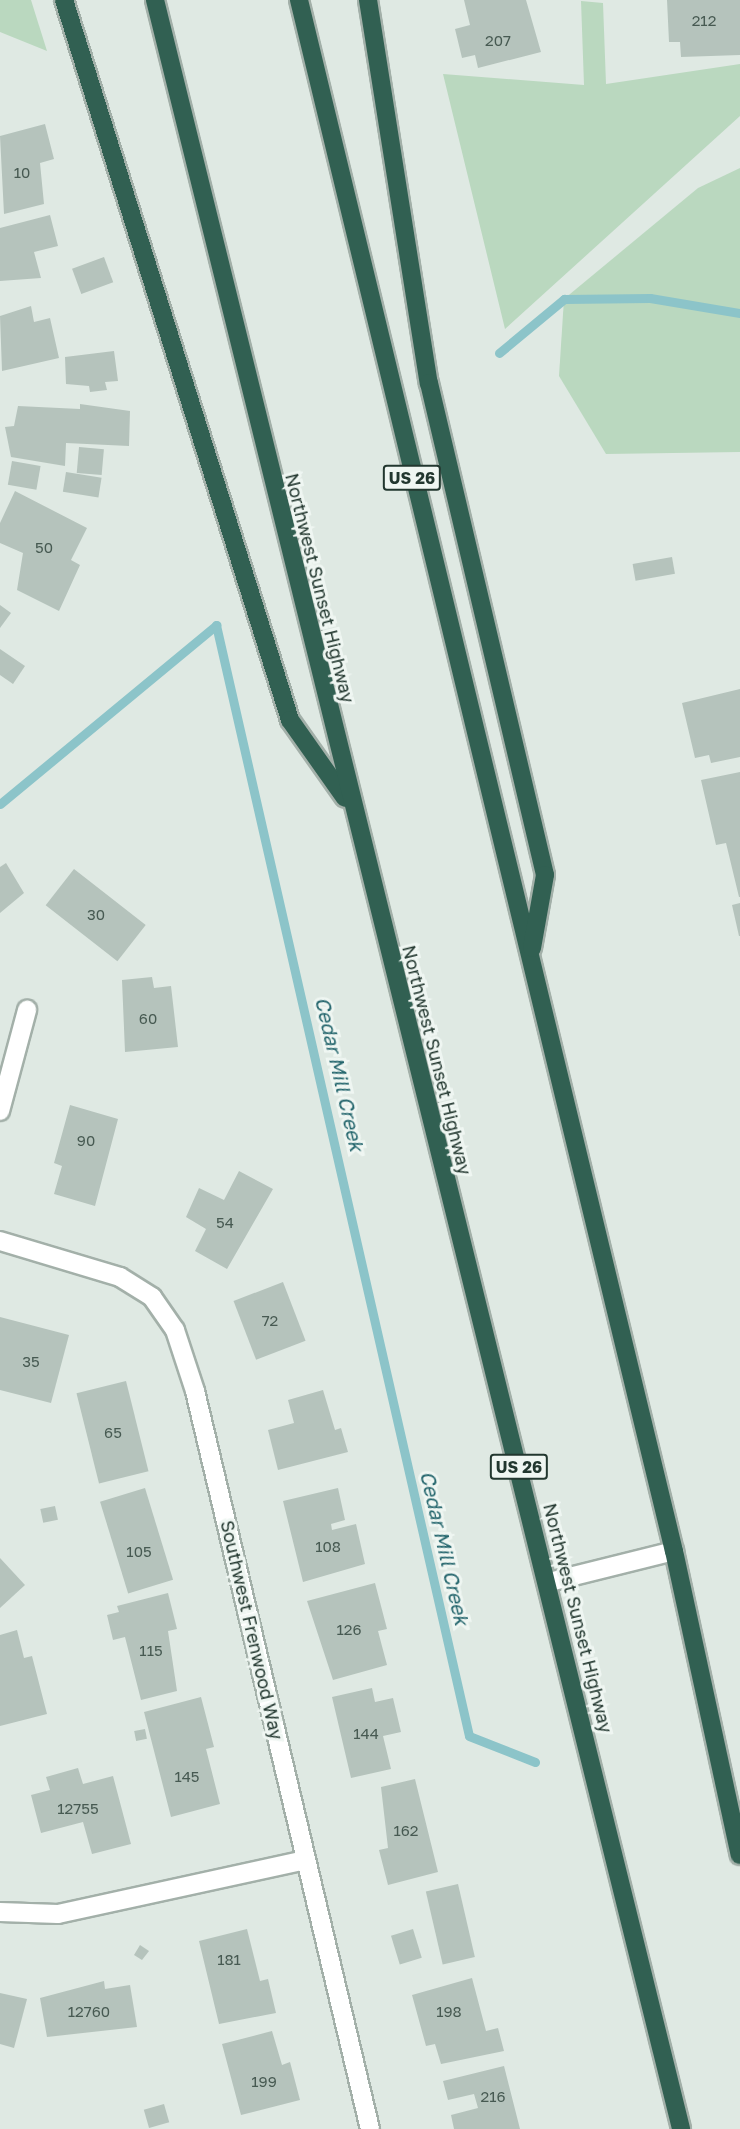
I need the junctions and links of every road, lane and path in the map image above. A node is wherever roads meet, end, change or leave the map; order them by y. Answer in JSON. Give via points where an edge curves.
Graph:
{"nodes":[{"id":1,"x":64,"y":0,"type":"edge"},
{"id":2,"x":155,"y":0,"type":"edge"},
{"id":3,"x":299,"y":0,"type":"edge"},
{"id":4,"x":368,"y":0,"type":"edge"},
{"id":5,"x":351,"y":807,"type":"junction"},
{"id":6,"x":530,"y":956,"type":"junction"},
{"id":7,"x":27,"y":1010,"type":"dead end"},
{"id":8,"x":0,"y":1111,"type":"edge"},
{"id":9,"x":0,"y":1240,"type":"edge"},
{"id":10,"x":674,"y":1551,"type":"junction"},
{"id":11,"x":549,"y":1582,"type":"junction"},
{"id":12,"x":740,"y":1855,"type":"edge"},
{"id":13,"x":306,"y":1860,"type":"junction"},
{"id":14,"x":0,"y":1912,"type":"edge"},
{"id":15,"x":370,"y":2129,"type":"edge"},
{"id":16,"x":681,"y":2129,"type":"edge"}],
"edges":[{"from":1,"to":5,"type":"highway","via":[[290,720]]},
{"from":2,"to":5,"type":"highway","name":"Northwest Sunset Highway","number":"US 26"},
{"from":3,"to":6,"type":"highway","number":"US 26"},
{"from":4,"to":6,"type":"highway","via":[[429,383],[545,875]]},
{"from":5,"to":11,"type":"highway","name":"Northwest Sunset Highway","number":"US 26"},
{"from":6,"to":10,"type":"highway","number":"US 26"},
{"from":7,"to":8,"type":"street"},
{"from":9,"to":13,"type":"street","name":"Southwest Frenwood Way","via":[[120,1277],[152,1297],[175,1330],[195,1391]]},
{"from":10,"to":11,"type":"street"},
{"from":10,"to":12,"type":"highway","number":"US 26"},
{"from":11,"to":16,"type":"highway","name":"Northwest Sunset Highway","number":"US 26"},
{"from":13,"to":14,"type":"street","via":[[58,1914]]},
{"from":13,"to":15,"type":"street","name":"Southwest Frenwood Way"}]}
